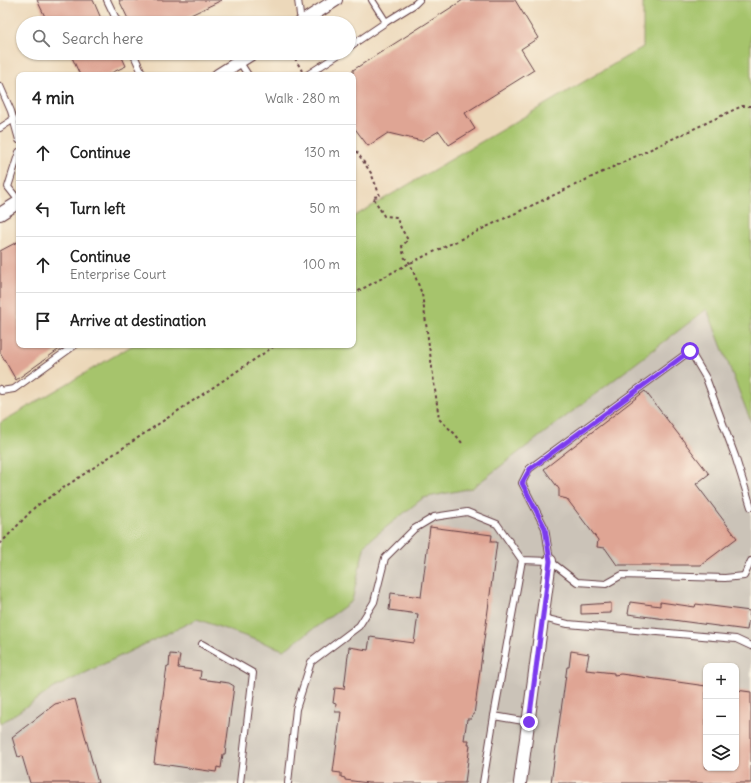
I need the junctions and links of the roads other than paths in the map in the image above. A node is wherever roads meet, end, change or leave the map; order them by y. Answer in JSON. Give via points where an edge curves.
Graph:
{"nodes":[{"id":1,"x":107,"y":0,"type":"edge"},
{"id":2,"x":298,"y":0,"type":"edge"},
{"id":3,"x":336,"y":0,"type":"edge"},
{"id":4,"x":372,"y":0,"type":"edge"},
{"id":5,"x":419,"y":0,"type":"edge"},
{"id":6,"x":115,"y":16,"type":"edge"},
{"id":7,"x":300,"y":16,"type":"edge"},
{"id":8,"x":311,"y":16,"type":"edge"},
{"id":9,"x":386,"y":22,"type":"junction"},
{"id":10,"x":356,"y":42,"type":"edge"},
{"id":11,"x":136,"y":60,"type":"edge"},
{"id":12,"x":330,"y":60,"type":"edge"},
{"id":13,"x":239,"y":61,"type":"joint"},
{"id":14,"x":142,"y":72,"type":"edge"},
{"id":15,"x":222,"y":72,"type":"edge"},
{"id":16,"x":246,"y":72,"type":"edge"},
{"id":17,"x":311,"y":72,"type":"edge"},
{"id":18,"x":0,"y":86,"type":"edge"},
{"id":19,"x":14,"y":119,"type":"junction"},
{"id":20,"x":16,"y":127,"type":"edge"},
{"id":21,"x":0,"y":128,"type":"edge"},
{"id":22,"x":16,"y":162,"type":"edge"},
{"id":23,"x":16,"y":197,"type":"edge"},
{"id":24,"x":16,"y":203,"type":"edge"},
{"id":25,"x":0,"y":214,"type":"edge"},
{"id":26,"x":71,"y":348,"type":"edge"},
{"id":27,"x":0,"y":389,"type":"edge"},
{"id":28,"x":751,"y":507,"type":"edge"},
{"id":29,"x":522,"y":560,"type":"junction"},
{"id":30,"x":550,"y":561,"type":"junction"},
{"id":31,"x":751,"y":561,"type":"edge"},
{"id":32,"x":543,"y":618,"type":"junction"},
{"id":33,"x":202,"y":644,"type":"dead end"},
{"id":34,"x":751,"y":646,"type":"edge"},
{"id":35,"x":494,"y":716,"type":"junction"},
{"id":36,"x":529,"y":722,"type":"junction"},
{"id":37,"x":240,"y":783,"type":"edge"},
{"id":38,"x":288,"y":783,"type":"edge"},
{"id":39,"x":483,"y":783,"type":"edge"},
{"id":40,"x":520,"y":783,"type":"edge"}],
"edges":[{"from":1,"to":6,"type":"lane"},
{"from":2,"to":7,"type":"lane"},
{"from":3,"to":8,"type":"street"},
{"from":4,"to":9,"type":"lane"},
{"from":5,"to":9,"type":"lane"},
{"from":9,"to":10,"type":"lane"},
{"from":11,"to":14,"type":"lane"},
{"from":12,"to":17,"type":"lane"},
{"from":13,"to":15,"type":"street"},
{"from":13,"to":16,"type":"lane"},
{"from":18,"to":19,"type":"lane"},
{"from":19,"to":20,"type":"lane"},
{"from":19,"to":21,"type":"lane"},
{"from":22,"to":23,"type":"lane","via":[[8,187]]},
{"from":24,"to":25,"type":"street"},
{"from":26,"to":27,"type":"lane","via":[[14,389]]},
{"from":28,"to":30,"type":"lane","via":[[706,378],[690,351],[530,469],[522,483],[545,528]]},
{"from":29,"to":30,"type":"lane"},
{"from":29,"to":35,"type":"lane"},
{"from":29,"to":38,"type":"lane","via":[[497,524],[467,512],[434,517],[414,529],[385,558],[374,602],[359,626],[311,662],[296,709]]},
{"from":30,"to":31,"type":"lane","via":[[577,582],[606,584],[622,575],[725,578],[744,576]]},
{"from":30,"to":32,"type":"street"},
{"from":32,"to":34,"type":"lane","via":[[568,624],[736,639]]},
{"from":32,"to":36,"type":"street"},
{"from":33,"to":37,"type":"lane","via":[[253,673]]},
{"from":35,"to":36,"type":"lane"},
{"from":35,"to":39,"type":"lane"},
{"from":36,"to":40,"type":"street"}]}
